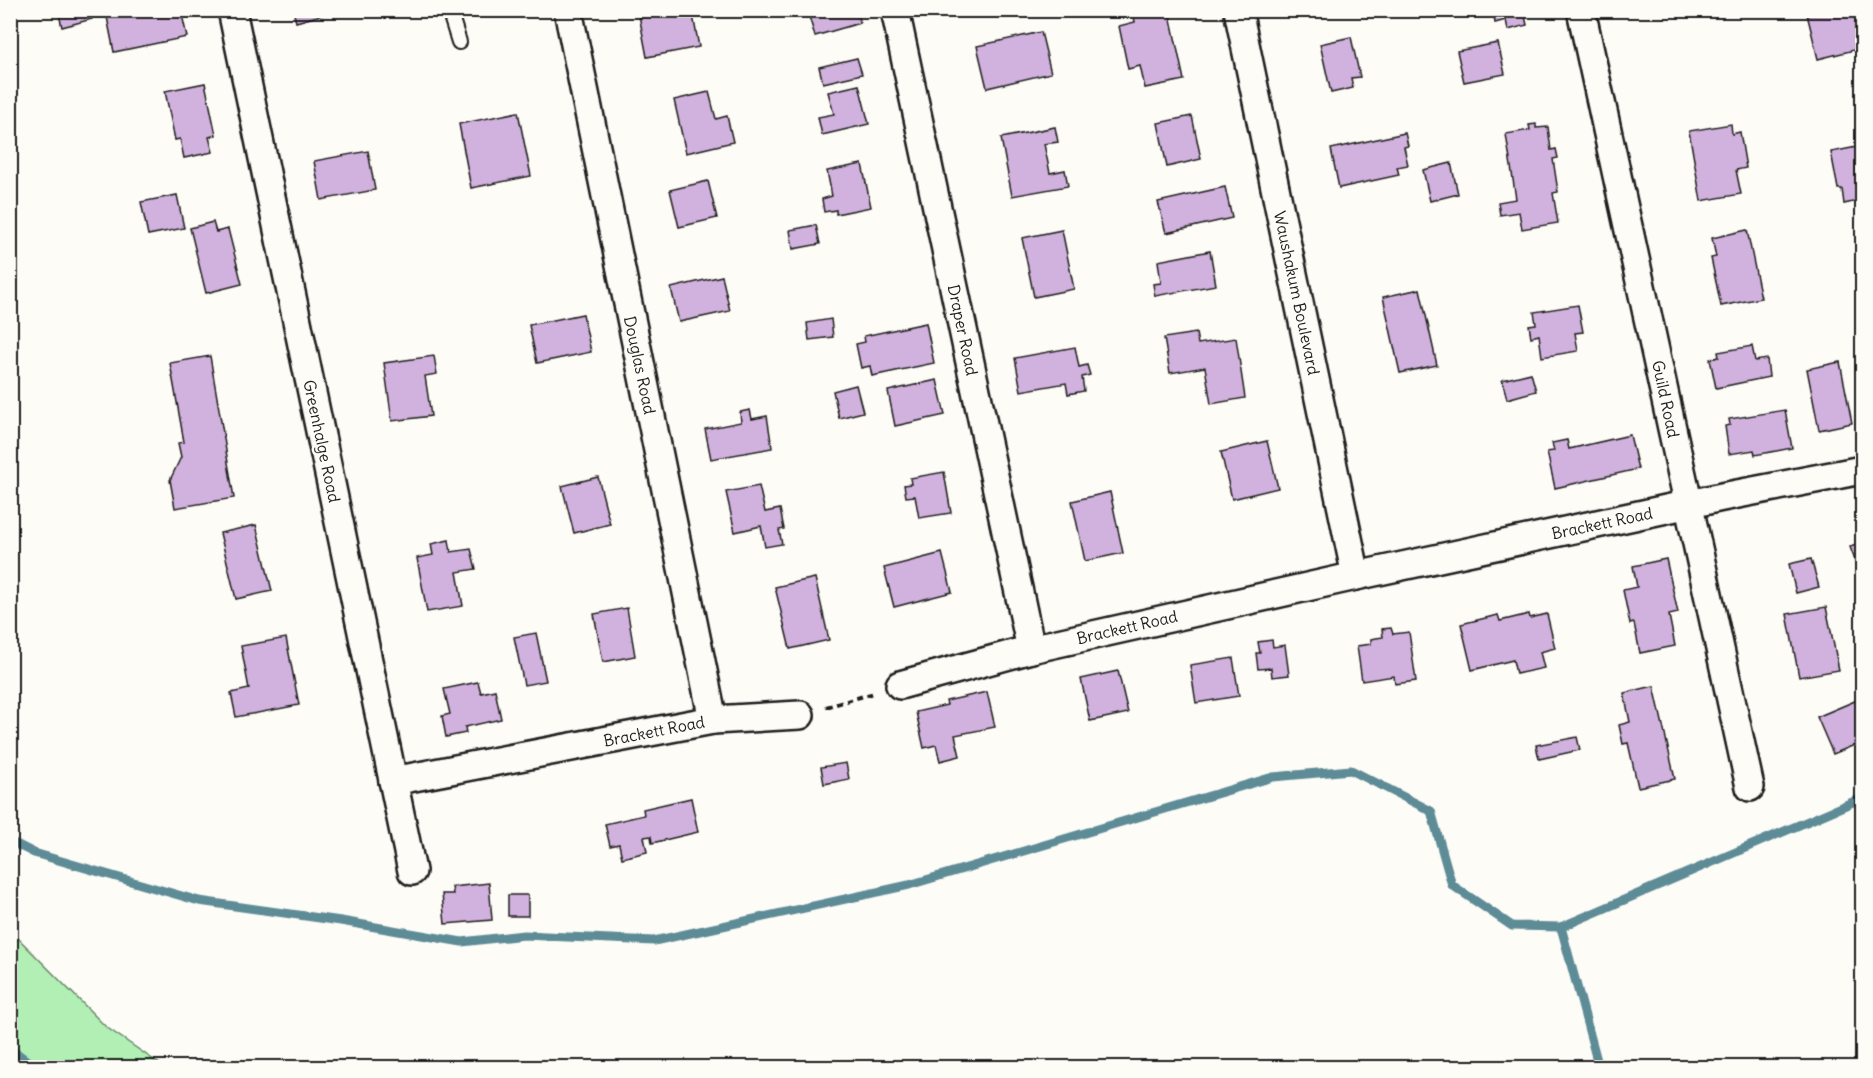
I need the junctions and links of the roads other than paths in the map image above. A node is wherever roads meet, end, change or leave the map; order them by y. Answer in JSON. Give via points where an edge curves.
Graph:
{"nodes":[{"id":1,"x":232,"y":10,"type":"edge"},
{"id":2,"x":449,"y":10,"type":"edge"},
{"id":3,"x":568,"y":10,"type":"edge"},
{"id":4,"x":895,"y":10,"type":"edge"},
{"id":5,"x":1238,"y":10,"type":"edge"},
{"id":6,"x":1581,"y":10,"type":"edge"},
{"id":7,"x":459,"y":42,"type":"dead end"},
{"id":8,"x":1863,"y":470,"type":"edge"},
{"id":9,"x":1689,"y":504,"type":"junction"},
{"id":10,"x":1356,"y":576,"type":"junction"},
{"id":11,"x":1031,"y":649,"type":"junction"},
{"id":12,"x":900,"y":685,"type":"road end"},
{"id":13,"x":800,"y":715,"type":"road end"},
{"id":14,"x":713,"y":720,"type":"junction"},
{"id":15,"x":393,"y":781,"type":"junction"},
{"id":16,"x":1750,"y":787,"type":"dead end"},
{"id":17,"x":412,"y":871,"type":"dead end"}],
"edges":[{"from":1,"to":15,"type":"street","name":"Greenhalge Road"},
{"from":2,"to":7,"type":"lane"},
{"from":3,"to":14,"type":"street","name":"Douglas Road"},
{"from":4,"to":11,"type":"street","name":"Draper Road"},
{"from":5,"to":10,"type":"street","name":"Waushakum Boulevard"},
{"from":6,"to":9,"type":"street","name":"Guild Road"},
{"from":8,"to":9,"type":"street","name":"Brackett Road"},
{"from":9,"to":10,"type":"street","name":"Brackett Road"},
{"from":9,"to":16,"type":"street","name":"Guild Road"},
{"from":10,"to":11,"type":"street","name":"Brackett Road"},
{"from":11,"to":12,"type":"street","name":"Brackett Road"},
{"from":13,"to":14,"type":"street","name":"Brackett Road"},
{"from":14,"to":15,"type":"street","name":"Brackett Road"},
{"from":15,"to":17,"type":"street","name":"Greenhalge Road"}]}
